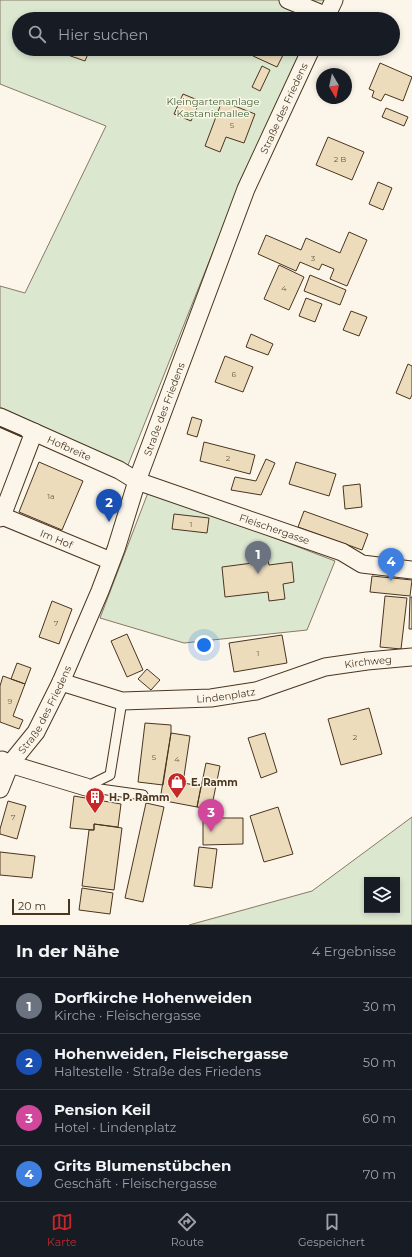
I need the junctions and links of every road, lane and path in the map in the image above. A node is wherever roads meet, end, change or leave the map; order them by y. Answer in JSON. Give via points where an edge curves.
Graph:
{"nodes":[{"id":1,"x":288,"y":0,"type":"edge"},
{"id":2,"x":334,"y":0,"type":"edge"},
{"id":3,"x":315,"y":12,"type":"edge"},
{"id":4,"x":328,"y":12,"type":"edge"},
{"id":5,"x":308,"y":56,"type":"edge"},
{"id":6,"x":0,"y":417,"type":"edge"},
{"id":7,"x":34,"y":432,"type":"junction"},
{"id":8,"x":138,"y":481,"type":"junction"},
{"id":9,"x":1,"y":517,"type":"edge"},
{"id":10,"x":111,"y":560,"type":"junction"},
{"id":11,"x":412,"y":570,"type":"edge"},
{"id":12,"x":412,"y":658,"type":"edge"},
{"id":13,"x":325,"y":667,"type":"joint"},
{"id":14,"x":61,"y":682,"type":"junction"},
{"id":15,"x":122,"y":700,"type":"junction"},
{"id":16,"x":5,"y":761,"type":"edge"},
{"id":17,"x":86,"y":787,"type":"junction"},
{"id":18,"x":0,"y":789,"type":"edge"},
{"id":19,"x":143,"y":795,"type":"dead end"}],
"edges":[{"from":1,"to":3,"type":"street"},
{"from":2,"to":4,"type":"street"},
{"from":5,"to":8,"type":"street","name":"Straße des Friedens","via":[[246,188]]},
{"from":6,"to":7,"type":"street","name":"Hofbreite"},
{"from":7,"to":8,"type":"street","name":"Hofbreite"},
{"from":7,"to":9,"type":"street","name":"Im Hof"},
{"from":8,"to":10,"type":"street","name":"Straße des Friedens"},
{"from":8,"to":11,"type":"street","name":"Fleischergasse","via":[[342,552],[362,564]]},
{"from":9,"to":10,"type":"street","name":"Im Hof"},
{"from":10,"to":14,"type":"street","name":"Straße des Friedens"},
{"from":12,"to":13,"type":"street","name":"Kirchweg"},
{"from":13,"to":15,"type":"street","name":"Lindenplatz","via":[[256,691],[211,698]]},
{"from":14,"to":15,"type":"street","name":"Lindenplatz"},
{"from":14,"to":16,"type":"street","name":"Straße des Friedens","via":[[36,732]]},
{"from":15,"to":17,"type":"lane","via":[[110,774]]},
{"from":16,"to":17,"type":"street"},
{"from":16,"to":18,"type":"street","name":"Straße des Friedens"},
{"from":17,"to":19,"type":"lane"}]}
